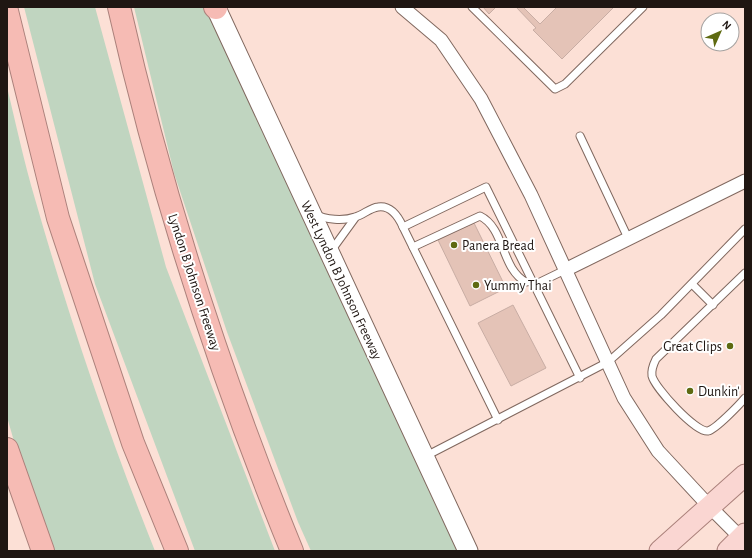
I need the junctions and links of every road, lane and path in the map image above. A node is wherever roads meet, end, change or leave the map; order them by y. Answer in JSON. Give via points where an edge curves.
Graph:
{"nodes":[{"id":1,"x":119,"y":7,"type":"edge"},
{"id":2,"x":216,"y":7,"type":"edge"},
{"id":3,"x":402,"y":7,"type":"edge"},
{"id":4,"x":472,"y":7,"type":"edge"},
{"id":5,"x":643,"y":7,"type":"edge"},
{"id":6,"x":7,"y":11,"type":"edge"},
{"id":7,"x":580,"y":136,"type":"dead end"},
{"id":8,"x":745,"y":181,"type":"edge"},
{"id":9,"x":309,"y":209,"type":"junction"},
{"id":10,"x":354,"y":218,"type":"junction"},
{"id":11,"x":403,"y":227,"type":"junction"},
{"id":12,"x":745,"y":229,"type":"edge"},
{"id":13,"x":628,"y":238,"type":"junction"},
{"id":14,"x":413,"y":246,"type":"junction"},
{"id":15,"x":329,"y":253,"type":"junction"},
{"id":16,"x":565,"y":270,"type":"junction"},
{"id":17,"x":745,"y":273,"type":"edge"},
{"id":18,"x":533,"y":283,"type":"junction"},
{"id":19,"x":692,"y":284,"type":"junction"},
{"id":20,"x":713,"y":304,"type":"junction"},
{"id":21,"x":608,"y":362,"type":"junction"},
{"id":22,"x":580,"y":378,"type":"junction"},
{"id":23,"x":745,"y":398,"type":"edge"},
{"id":24,"x":498,"y":420,"type":"junction"},
{"id":25,"x":7,"y":449,"type":"edge"},
{"id":26,"x":424,"y":457,"type":"junction"},
{"id":27,"x":745,"y":475,"type":"edge"},
{"id":28,"x":709,"y":506,"type":"junction"},
{"id":29,"x":740,"y":541,"type":"edge"},
{"id":30,"x":43,"y":551,"type":"edge"},
{"id":31,"x":177,"y":551,"type":"edge"},
{"id":32,"x":292,"y":551,"type":"edge"},
{"id":33,"x":468,"y":551,"type":"edge"},
{"id":34,"x":660,"y":551,"type":"edge"}],
"edges":[{"from":1,"to":32,"type":"highway","name":"Lyndon B Johnson Freeway","via":[[150,135],[201,304],[259,469]]},
{"from":2,"to":9,"type":"main road","name":"West Lyndon B Johnson Freeway"},
{"from":3,"to":16,"type":"street","via":[[441,40],[481,99],[531,195]]},
{"from":4,"to":5,"type":"lane","via":[[555,89],[565,84]]},
{"from":6,"to":31,"type":"highway","via":[[58,218],[133,443]]},
{"from":7,"to":13,"type":"lane"},
{"from":8,"to":13,"type":"street"},
{"from":9,"to":10,"type":"lane","via":[[325,218]]},
{"from":9,"to":15,"type":"main road","name":"West Lyndon B Johnson Freeway"},
{"from":10,"to":11,"type":"lane","via":[[378,207],[386,208],[394,212]]},
{"from":10,"to":15,"type":"lane"},
{"from":11,"to":14,"type":"lane"},
{"from":11,"to":18,"type":"lane","via":[[486,187]]},
{"from":12,"to":19,"type":"lane"},
{"from":13,"to":16,"type":"street"},
{"from":14,"to":18,"type":"lane","via":[[480,216],[489,221],[494,229],[516,275],[526,282]]},
{"from":14,"to":24,"type":"lane"},
{"from":15,"to":26,"type":"main road","name":"West Lyndon B Johnson Freeway"},
{"from":16,"to":18,"type":"lane"},
{"from":16,"to":21,"type":"street"},
{"from":17,"to":20,"type":"lane"},
{"from":18,"to":22,"type":"lane"},
{"from":19,"to":20,"type":"lane"},
{"from":19,"to":21,"type":"lane"},
{"from":20,"to":23,"type":"lane","via":[[656,359],[652,378],[658,388],[693,425],[703,430],[711,430]]},
{"from":21,"to":22,"type":"lane"},
{"from":21,"to":28,"type":"street","via":[[624,398],[658,451]]},
{"from":22,"to":24,"type":"lane"},
{"from":24,"to":26,"type":"lane"},
{"from":25,"to":30,"type":"highway"},
{"from":26,"to":33,"type":"main road","name":"West Lyndon B Johnson Freeway"},
{"from":27,"to":28,"type":"main road"},
{"from":28,"to":29,"type":"street"},
{"from":28,"to":34,"type":"main road"}]}
